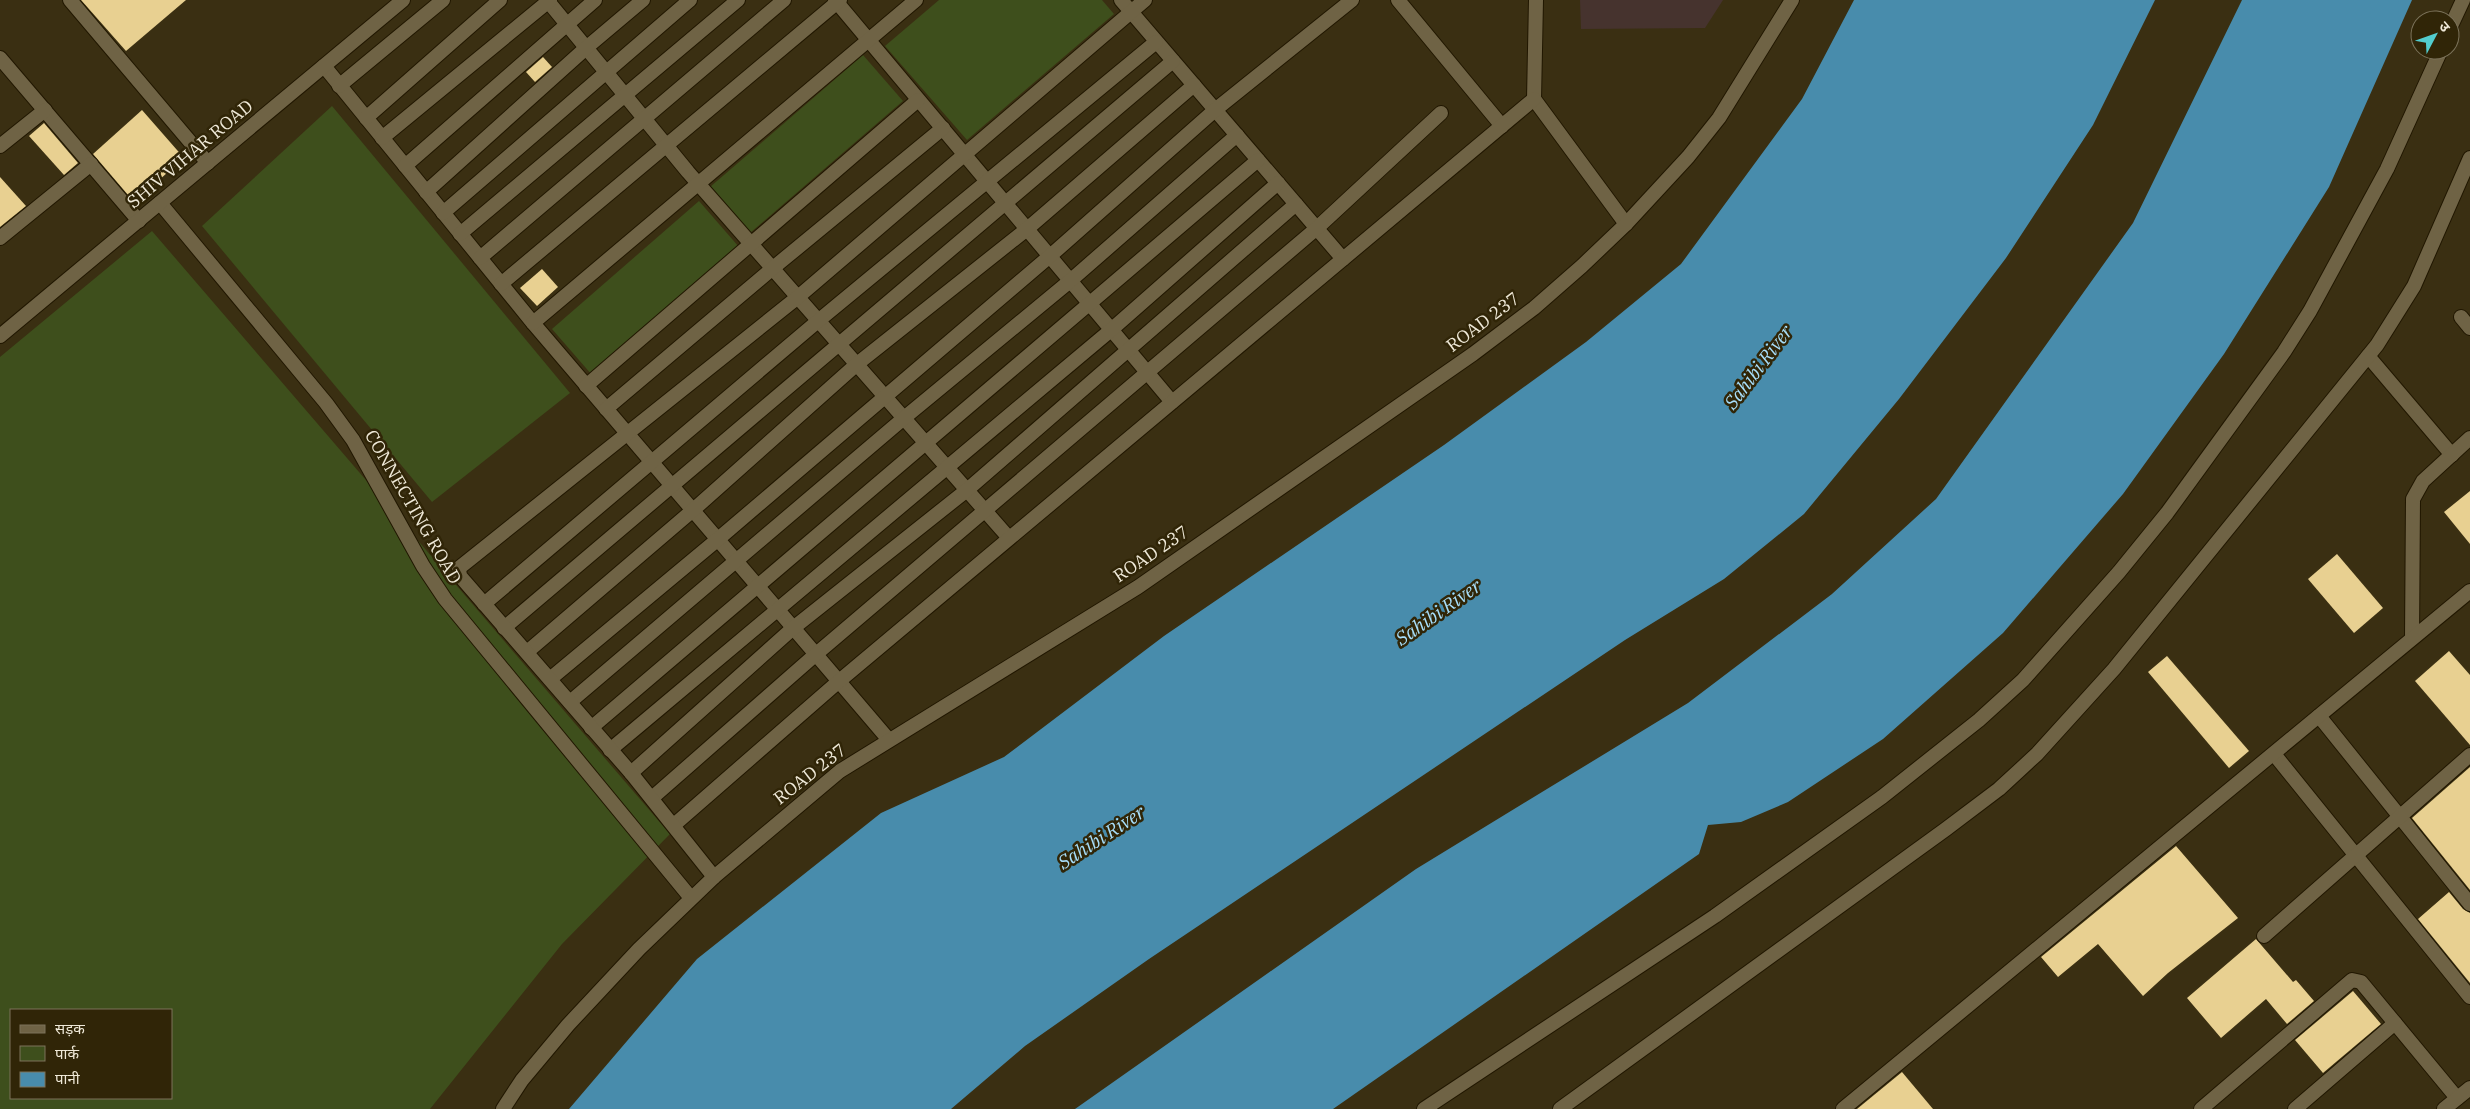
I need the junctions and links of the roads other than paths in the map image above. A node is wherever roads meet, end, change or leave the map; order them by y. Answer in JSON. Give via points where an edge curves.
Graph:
{"nodes":[{"id":1,"x":70,"y":0,"type":"edge"},
{"id":2,"x":403,"y":0,"type":"edge"},
{"id":3,"x":443,"y":0,"type":"edge"},
{"id":4,"x":500,"y":0,"type":"edge"},
{"id":5,"x":548,"y":0,"type":"edge"},
{"id":6,"x":595,"y":0,"type":"edge"},
{"id":7,"x":642,"y":0,"type":"edge"},
{"id":8,"x":690,"y":0,"type":"edge"},
{"id":9,"x":738,"y":0,"type":"edge"},
{"id":10,"x":784,"y":0,"type":"edge"},
{"id":11,"x":916,"y":0,"type":"edge"},
{"id":12,"x":1121,"y":0,"type":"edge"},
{"id":13,"x":1146,"y":0,"type":"edge"},
{"id":14,"x":1352,"y":0,"type":"edge"},
{"id":15,"x":1398,"y":0,"type":"edge"},
{"id":16,"x":1536,"y":0,"type":"edge"},
{"id":17,"x":1792,"y":0,"type":"edge"},
{"id":18,"x":837,"y":1,"type":"edge"},
{"id":19,"x":1131,"y":12,"type":"junction"},
{"id":20,"x":567,"y":24,"type":"junction"},
{"id":21,"x":867,"y":39,"type":"junction"},
{"id":22,"x":1156,"y":42,"type":"junction"},
{"id":23,"x":586,"y":48,"type":"junction"},
{"id":24,"x":0,"y":58,"type":"edge"},
{"id":25,"x":2436,"y":60,"type":"edge"},
{"id":26,"x":1173,"y":61,"type":"junction"},
{"id":27,"x":324,"y":66,"type":"junction"},
{"id":28,"x":606,"y":71,"type":"junction"},
{"id":29,"x":1194,"y":85,"type":"junction"},
{"id":30,"x":339,"y":86,"type":"junction"},
{"id":31,"x":625,"y":94,"type":"junction"},
{"id":32,"x":1534,"y":99,"type":"junction"},
{"id":33,"x":918,"y":100,"type":"junction"},
{"id":34,"x":45,"y":110,"type":"junction"},
{"id":35,"x":1215,"y":110,"type":"junction"},
{"id":36,"x":1441,"y":113,"type":"dead end"},
{"id":37,"x":366,"y":118,"type":"junction"},
{"id":38,"x":644,"y":118,"type":"junction"},
{"id":39,"x":1502,"y":126,"type":"junction"},
{"id":40,"x":943,"y":128,"type":"junction"},
{"id":41,"x":1237,"y":135,"type":"junction"},
{"id":42,"x":382,"y":138,"type":"junction"},
{"id":43,"x":0,"y":146,"type":"edge"},
{"id":44,"x":668,"y":146,"type":"junction"},
{"id":45,"x":964,"y":154,"type":"junction"},
{"id":46,"x":2470,"y":158,"type":"edge"},
{"id":47,"x":1258,"y":160,"type":"junction"},
{"id":48,"x":208,"y":163,"type":"junction"},
{"id":49,"x":91,"y":164,"type":"junction"},
{"id":50,"x":405,"y":166,"type":"junction"},
{"id":51,"x":986,"y":181,"type":"junction"},
{"id":52,"x":697,"y":182,"type":"junction"},
{"id":53,"x":1278,"y":182,"type":"junction"},
{"id":54,"x":426,"y":192,"type":"junction"},
{"id":55,"x":160,"y":203,"type":"junction"},
{"id":56,"x":1005,"y":204,"type":"junction"},
{"id":57,"x":1296,"y":204,"type":"junction"},
{"id":58,"x":443,"y":213,"type":"junction"},
{"id":59,"x":139,"y":221,"type":"junction"},
{"id":60,"x":1626,"y":224,"type":"junction"},
{"id":61,"x":1317,"y":228,"type":"junction"},
{"id":62,"x":1027,"y":229,"type":"junction"},
{"id":63,"x":460,"y":234,"type":"junction"},
{"id":64,"x":0,"y":238,"type":"edge"},
{"id":65,"x":751,"y":244,"type":"junction"},
{"id":66,"x":1050,"y":256,"type":"junction"},
{"id":67,"x":480,"y":258,"type":"junction"},
{"id":68,"x":1343,"y":259,"type":"junction"},
{"id":69,"x":773,"y":268,"type":"junction"},
{"id":70,"x":1070,"y":281,"type":"junction"},
{"id":71,"x":501,"y":284,"type":"junction"},
{"id":72,"x":798,"y":297,"type":"junction"},
{"id":73,"x":1090,"y":305,"type":"junction"},
{"id":74,"x":2461,"y":316,"type":"dead end"},
{"id":75,"x":818,"y":321,"type":"junction"},
{"id":76,"x":533,"y":323,"type":"junction"},
{"id":77,"x":2470,"y":328,"type":"edge"},
{"id":78,"x":1111,"y":330,"type":"junction"},
{"id":79,"x":0,"y":336,"type":"edge"},
{"id":80,"x":838,"y":343,"type":"junction"},
{"id":81,"x":1128,"y":351,"type":"junction"},
{"id":82,"x":2368,"y":356,"type":"junction"},
{"id":83,"x":857,"y":364,"type":"junction"},
{"id":84,"x":1148,"y":374,"type":"junction"},
{"id":85,"x":586,"y":386,"type":"junction"},
{"id":86,"x":885,"y":396,"type":"junction"},
{"id":87,"x":1172,"y":402,"type":"junction"},
{"id":88,"x":606,"y":409,"type":"junction"},
{"id":89,"x":904,"y":418,"type":"junction"},
{"id":90,"x":628,"y":435,"type":"junction"},
{"id":91,"x":2470,"y":438,"type":"edge"},
{"id":92,"x":926,"y":443,"type":"junction"},
{"id":93,"x":2452,"y":455,"type":"junction"},
{"id":94,"x":652,"y":464,"type":"junction"},
{"id":95,"x":947,"y":467,"type":"junction"},
{"id":96,"x":671,"y":486,"type":"junction"},
{"id":97,"x":967,"y":490,"type":"junction"},
{"id":98,"x":692,"y":511,"type":"junction"},
{"id":99,"x":985,"y":511,"type":"junction"},
{"id":100,"x":1009,"y":538,"type":"junction"},
{"id":101,"x":717,"y":540,"type":"junction"},
{"id":102,"x":736,"y":562,"type":"junction"},
{"id":103,"x":756,"y":586,"type":"junction"},
{"id":104,"x":2470,"y":591,"type":"edge"},
{"id":105,"x":484,"y":604,"type":"junction"},
{"id":106,"x":776,"y":610,"type":"junction"},
{"id":107,"x":504,"y":628,"type":"junction"},
{"id":108,"x":792,"y":628,"type":"junction"},
{"id":109,"x":2412,"y":638,"type":"junction"},
{"id":110,"x":527,"y":652,"type":"junction"},
{"id":111,"x":815,"y":655,"type":"junction"},
{"id":112,"x":550,"y":679,"type":"junction"},
{"id":113,"x":838,"y":682,"type":"junction"},
{"id":114,"x":570,"y":702,"type":"junction"},
{"id":115,"x":2319,"y":716,"type":"junction"},
{"id":116,"x":591,"y":728,"type":"junction"},
{"id":117,"x":889,"y":740,"type":"junction"},
{"id":118,"x":610,"y":750,"type":"junction"},
{"id":119,"x":2274,"y":754,"type":"junction"},
{"id":120,"x":2470,"y":755,"type":"edge"},
{"id":121,"x":631,"y":773,"type":"junction"},
{"id":122,"x":652,"y":798,"type":"junction"},
{"id":123,"x":2399,"y":816,"type":"junction"},
{"id":124,"x":674,"y":825,"type":"junction"},
{"id":125,"x":2357,"y":856,"type":"junction"},
{"id":126,"x":714,"y":877,"type":"junction"},
{"id":127,"x":691,"y":898,"type":"junction"},
{"id":128,"x":2470,"y":904,"type":"edge"},
{"id":129,"x":2264,"y":936,"type":"dead end"},
{"id":130,"x":2470,"y":997,"type":"edge"},
{"id":131,"x":2395,"y":1023,"type":"junction"},
{"id":132,"x":2470,"y":1088,"type":"edge"},
{"id":133,"x":2457,"y":1098,"type":"junction"},
{"id":134,"x":503,"y":1109,"type":"edge"},
{"id":135,"x":1424,"y":1109,"type":"edge"},
{"id":136,"x":1560,"y":1109,"type":"edge"},
{"id":137,"x":1843,"y":1109,"type":"edge"},
{"id":138,"x":2201,"y":1109,"type":"edge"},
{"id":139,"x":2295,"y":1109,"type":"edge"},
{"id":140,"x":2444,"y":1109,"type":"edge"}],
"edges":[{"from":1,"to":48,"type":"street"},
{"from":2,"to":27,"type":"street","name":"SHIV VIHAR ROAD"},
{"from":3,"to":30,"type":"street"},
{"from":4,"to":37,"type":"street"},
{"from":5,"to":20,"type":"street"},
{"from":5,"to":42,"type":"street"},
{"from":6,"to":20,"type":"street"},
{"from":7,"to":23,"type":"street"},
{"from":8,"to":28,"type":"street"},
{"from":9,"to":31,"type":"street"},
{"from":10,"to":38,"type":"street"},
{"from":11,"to":21,"type":"street"},
{"from":12,"to":19,"type":"street"},
{"from":13,"to":19,"type":"street"},
{"from":14,"to":35,"type":"street"},
{"from":15,"to":39,"type":"street"},
{"from":16,"to":32,"type":"street"},
{"from":17,"to":60,"type":"street","name":"ROAD 237","via":[[1719,118]]},
{"from":18,"to":21,"type":"street"},
{"from":18,"to":44,"type":"street"},
{"from":19,"to":22,"type":"street"},
{"from":19,"to":45,"type":"street"},
{"from":20,"to":23,"type":"street"},
{"from":20,"to":50,"type":"street"},
{"from":21,"to":33,"type":"street"},
{"from":21,"to":52,"type":"street"},
{"from":22,"to":26,"type":"street"},
{"from":22,"to":51,"type":"street"},
{"from":23,"to":28,"type":"street"},
{"from":23,"to":54,"type":"street"},
{"from":24,"to":34,"type":"street"},
{"from":25,"to":135,"type":"street","via":[[2386,169],[2310,311],[2284,352],[2167,513],[2023,680],[1882,797],[1715,916]]},
{"from":26,"to":29,"type":"street"},
{"from":26,"to":56,"type":"street"},
{"from":27,"to":30,"type":"street"},
{"from":27,"to":48,"type":"street","name":"SHIV VIHAR ROAD"},
{"from":28,"to":31,"type":"street"},
{"from":28,"to":58,"type":"street"},
{"from":29,"to":35,"type":"street"},
{"from":29,"to":62,"type":"street"},
{"from":30,"to":37,"type":"street"},
{"from":31,"to":38,"type":"street"},
{"from":31,"to":63,"type":"street"},
{"from":32,"to":39,"type":"street"},
{"from":32,"to":60,"type":"street"},
{"from":33,"to":40,"type":"street"},
{"from":33,"to":65,"type":"street"},
{"from":34,"to":43,"type":"street"},
{"from":34,"to":49,"type":"street"},
{"from":35,"to":41,"type":"street"},
{"from":35,"to":66,"type":"street"},
{"from":36,"to":61,"type":"street"},
{"from":37,"to":42,"type":"street"},
{"from":38,"to":44,"type":"street"},
{"from":38,"to":67,"type":"street"},
{"from":39,"to":68,"type":"street"},
{"from":40,"to":45,"type":"street"},
{"from":40,"to":69,"type":"street"},
{"from":41,"to":47,"type":"street"},
{"from":41,"to":70,"type":"street"},
{"from":42,"to":50,"type":"street"},
{"from":44,"to":52,"type":"street"},
{"from":44,"to":71,"type":"street"},
{"from":45,"to":51,"type":"street"},
{"from":45,"to":72,"type":"street"},
{"from":46,"to":82,"type":"street","via":[[2414,286]]},
{"from":47,"to":53,"type":"street"},
{"from":47,"to":73,"type":"street"},
{"from":48,"to":55,"type":"street","name":"SHIV VIHAR ROAD"},
{"from":49,"to":59,"type":"street"},
{"from":49,"to":64,"type":"street"},
{"from":50,"to":54,"type":"street"},
{"from":51,"to":56,"type":"street"},
{"from":51,"to":75,"type":"street"},
{"from":52,"to":65,"type":"street"},
{"from":52,"to":76,"type":"street"},
{"from":53,"to":57,"type":"street"},
{"from":53,"to":78,"type":"street"},
{"from":54,"to":58,"type":"street"},
{"from":55,"to":59,"type":"street","name":"SHIV VIHAR ROAD"},
{"from":55,"to":127,"type":"street","name":"CONNECTING ROAD","via":[[353,440],[422,566],[445,599]]},
{"from":56,"to":62,"type":"street"},
{"from":56,"to":80,"type":"street"},
{"from":57,"to":61,"type":"street"},
{"from":57,"to":81,"type":"street"},
{"from":58,"to":63,"type":"street"},
{"from":59,"to":79,"type":"street","name":"SHIV VIHAR ROAD"},
{"from":60,"to":117,"type":"street","name":"ROAD 237","via":[[1534,308],[1466,359],[1138,587]]},
{"from":61,"to":68,"type":"street"},
{"from":61,"to":84,"type":"street"},
{"from":62,"to":66,"type":"street"},
{"from":62,"to":83,"type":"street"},
{"from":63,"to":67,"type":"street"},
{"from":65,"to":69,"type":"street"},
{"from":65,"to":85,"type":"street"},
{"from":66,"to":70,"type":"street"},
{"from":66,"to":86,"type":"street"},
{"from":67,"to":71,"type":"street"},
{"from":68,"to":87,"type":"street"},
{"from":69,"to":72,"type":"street"},
{"from":69,"to":88,"type":"street"},
{"from":70,"to":73,"type":"street"},
{"from":70,"to":89,"type":"street"},
{"from":71,"to":76,"type":"street"},
{"from":72,"to":75,"type":"street"},
{"from":72,"to":90,"type":"street"},
{"from":73,"to":78,"type":"street"},
{"from":73,"to":92,"type":"street"},
{"from":74,"to":77,"type":"street"},
{"from":75,"to":80,"type":"street"},
{"from":75,"to":94,"type":"street"},
{"from":76,"to":85,"type":"street"},
{"from":78,"to":81,"type":"street"},
{"from":78,"to":95,"type":"street"},
{"from":80,"to":83,"type":"street"},
{"from":80,"to":96,"type":"street"},
{"from":81,"to":84,"type":"street"},
{"from":81,"to":97,"type":"street"},
{"from":82,"to":93,"type":"street"},
{"from":82,"to":136,"type":"street","via":[[2114,669],[2037,754],[1999,789],[1946,829]]},
{"from":83,"to":86,"type":"street"},
{"from":83,"to":98,"type":"street"},
{"from":84,"to":87,"type":"street"},
{"from":84,"to":99,"type":"street"},
{"from":85,"to":88,"type":"street"},
{"from":86,"to":89,"type":"street"},
{"from":86,"to":101,"type":"street"},
{"from":87,"to":100,"type":"street"},
{"from":88,"to":90,"type":"street"},
{"from":89,"to":92,"type":"street"},
{"from":89,"to":102,"type":"street"},
{"from":90,"to":94,"type":"street"},
{"from":90,"to":105,"type":"street","via":[[459,568],[460,576]]},
{"from":91,"to":93,"type":"street"},
{"from":92,"to":95,"type":"street"},
{"from":92,"to":103,"type":"street"},
{"from":93,"to":109,"type":"street","via":[[2423,481],[2413,499]]},
{"from":94,"to":96,"type":"street"},
{"from":94,"to":105,"type":"street"},
{"from":95,"to":97,"type":"street"},
{"from":95,"to":106,"type":"street"},
{"from":96,"to":98,"type":"street"},
{"from":96,"to":107,"type":"street"},
{"from":97,"to":99,"type":"street"},
{"from":97,"to":108,"type":"street"},
{"from":98,"to":101,"type":"street"},
{"from":98,"to":110,"type":"street"},
{"from":99,"to":100,"type":"street"},
{"from":99,"to":111,"type":"street"},
{"from":100,"to":113,"type":"street"},
{"from":101,"to":102,"type":"street"},
{"from":101,"to":112,"type":"street"},
{"from":102,"to":103,"type":"street"},
{"from":102,"to":114,"type":"street"},
{"from":103,"to":106,"type":"street"},
{"from":103,"to":116,"type":"street"},
{"from":104,"to":109,"type":"street"},
{"from":105,"to":107,"type":"street"},
{"from":106,"to":108,"type":"street"},
{"from":106,"to":118,"type":"street"},
{"from":107,"to":110,"type":"street"},
{"from":108,"to":111,"type":"street"},
{"from":108,"to":121,"type":"street"},
{"from":109,"to":115,"type":"street"},
{"from":110,"to":112,"type":"street"},
{"from":111,"to":113,"type":"street"},
{"from":111,"to":122,"type":"street"},
{"from":112,"to":114,"type":"street"},
{"from":113,"to":117,"type":"street"},
{"from":113,"to":124,"type":"street"},
{"from":114,"to":116,"type":"street"},
{"from":115,"to":119,"type":"street"},
{"from":115,"to":123,"type":"street"},
{"from":116,"to":118,"type":"street"},
{"from":117,"to":126,"type":"street","name":"ROAD 237","via":[[840,771]]},
{"from":118,"to":121,"type":"street"},
{"from":119,"to":125,"type":"street"},
{"from":119,"to":137,"type":"street"},
{"from":120,"to":123,"type":"street"},
{"from":121,"to":122,"type":"street"},
{"from":122,"to":124,"type":"street"},
{"from":123,"to":125,"type":"street"},
{"from":123,"to":128,"type":"street"},
{"from":124,"to":126,"type":"street"},
{"from":125,"to":129,"type":"street"},
{"from":125,"to":130,"type":"street"},
{"from":126,"to":127,"type":"street","name":"ROAD 237"},
{"from":127,"to":134,"type":"street","name":"ROAD 237","via":[[568,1025],[522,1080]]},
{"from":131,"to":133,"type":"street"},
{"from":131,"to":138,"type":"street","via":[[2361,982],[2352,980]]},
{"from":131,"to":139,"type":"street"},
{"from":132,"to":133,"type":"street"},
{"from":133,"to":140,"type":"street"}]}
